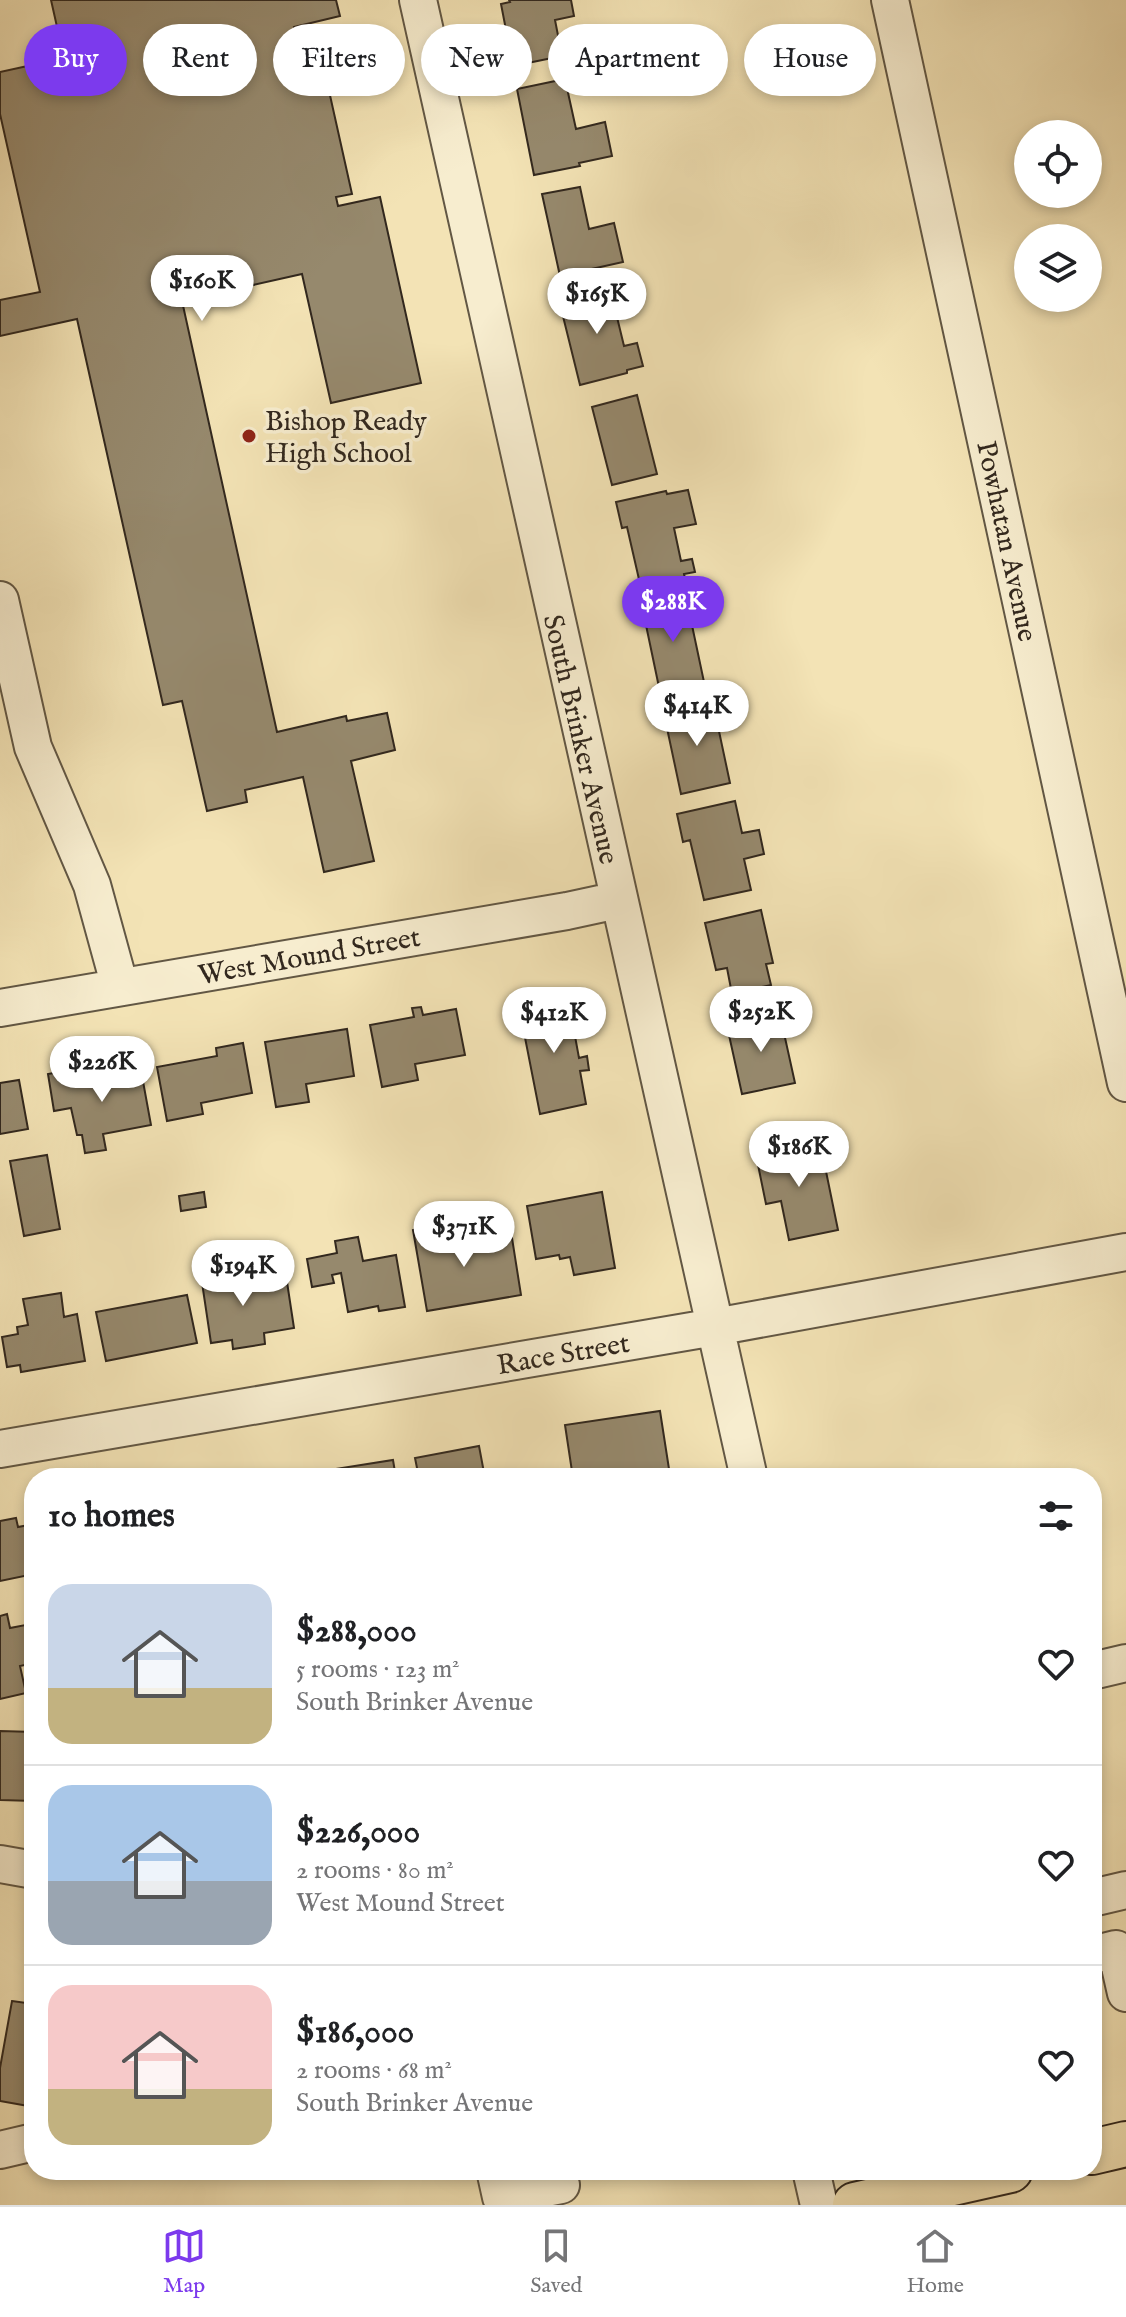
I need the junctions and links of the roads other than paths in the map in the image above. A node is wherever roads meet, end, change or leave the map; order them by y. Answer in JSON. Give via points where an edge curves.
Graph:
{"nodes":[{"id":1,"x":418,"y":0,"type":"edge"},
{"id":2,"x":890,"y":0,"type":"edge"},
{"id":3,"x":0,"y":600,"type":"edge"},
{"id":4,"x":618,"y":900,"type":"junction"},
{"id":5,"x":120,"y":987,"type":"junction"},
{"id":6,"x":0,"y":1008,"type":"edge"},
{"id":7,"x":1126,"y":1083,"type":"edge"},
{"id":8,"x":1126,"y":1252,"type":"edge"},
{"id":9,"x":715,"y":1327,"type":"junction"},
{"id":10,"x":0,"y":1449,"type":"edge"},
{"id":11,"x":747,"y":1468,"type":"edge"},
{"id":12,"x":1126,"y":1663,"type":"edge"},
{"id":13,"x":1102,"y":1669,"type":"edge"},
{"id":14,"x":0,"y":1864,"type":"edge"},
{"id":15,"x":24,"y":1868,"type":"edge"},
{"id":16,"x":1126,"y":1890,"type":"edge"},
{"id":17,"x":1102,"y":1896,"type":"edge"},
{"id":18,"x":1102,"y":1952,"type":"edge"},
{"id":19,"x":1126,"y":1993,"type":"edge"},
{"id":20,"x":24,"y":2144,"type":"edge"},
{"id":21,"x":1126,"y":2144,"type":"edge"},
{"id":22,"x":0,"y":2150,"type":"edge"},
{"id":23,"x":1102,"y":2150,"type":"edge"},
{"id":24,"x":497,"y":2180,"type":"edge"},
{"id":25,"x":813,"y":2180,"type":"edge"},
{"id":26,"x":966,"y":2180,"type":"edge"},
{"id":27,"x":561,"y":2185,"type":"dead end"},
{"id":28,"x":527,"y":2199,"type":"edge"},
{"id":29,"x":819,"y":2205,"type":"edge"},
{"id":30,"x":855,"y":2205,"type":"edge"}],
"edges":[{"from":1,"to":4,"type":"street","name":"South Brinker Avenue"},
{"from":2,"to":7,"type":"street","name":"Powhatan Avenue"},
{"from":3,"to":5,"type":"street","via":[[33,747],[92,885]]},
{"from":4,"to":5,"type":"street","name":"West Mound Street"},
{"from":4,"to":9,"type":"street","name":"South Brinker Avenue"},
{"from":5,"to":6,"type":"street","name":"West Mound Street"},
{"from":8,"to":9,"type":"street","name":"Race Street"},
{"from":9,"to":10,"type":"street","name":"Race Street"},
{"from":9,"to":11,"type":"street","name":"South Brinker Avenue"},
{"from":12,"to":13,"type":"street"},
{"from":14,"to":15,"type":"street"},
{"from":16,"to":17,"type":"street"},
{"from":18,"to":19,"type":"street","via":[[1116,1949]]},
{"from":20,"to":22,"type":"street"},
{"from":21,"to":23,"type":"main road"},
{"from":24,"to":28,"type":"street","via":[[501,2197]]},
{"from":25,"to":29,"type":"street"},
{"from":26,"to":30,"type":"main road"},
{"from":27,"to":28,"type":"street"}]}
